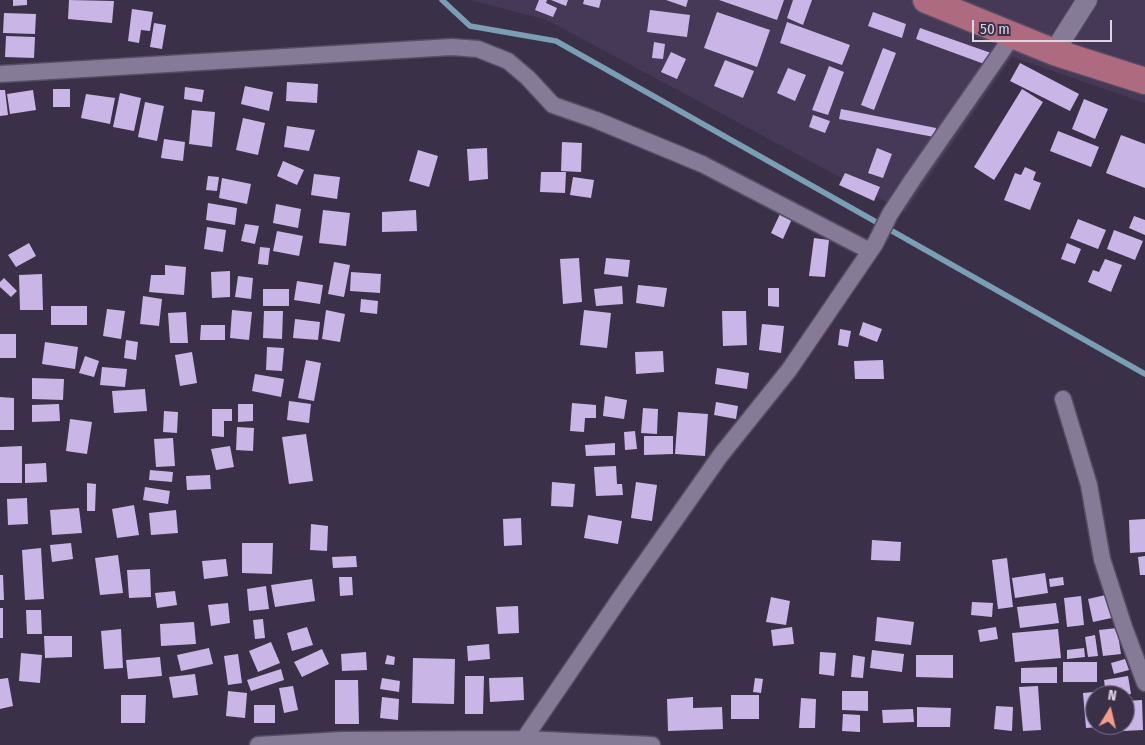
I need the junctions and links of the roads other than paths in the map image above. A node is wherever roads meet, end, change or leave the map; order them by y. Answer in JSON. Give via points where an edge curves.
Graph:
{"nodes":[{"id":1,"x":926,"y":0,"type":"edge"},
{"id":2,"x":1087,"y":0,"type":"edge"},
{"id":3,"x":1014,"y":34,"type":"junction"},
{"id":4,"x":1054,"y":52,"type":"junction"},
{"id":5,"x":0,"y":74,"type":"edge"},
{"id":6,"x":1145,"y":80,"type":"edge"},
{"id":7,"x":873,"y":247,"type":"junction"},
{"id":8,"x":1063,"y":399,"type":"dead end"},
{"id":9,"x":1145,"y":683,"type":"edge"},
{"id":10,"x":524,"y":739,"type":"junction"},
{"id":11,"x":258,"y":745,"type":"edge"},
{"id":12,"x":652,"y":745,"type":"edge"}],
"edges":[{"from":1,"to":3,"type":"main road"},
{"from":2,"to":4,"type":"street"},
{"from":3,"to":4,"type":"main road"},
{"from":3,"to":7,"type":"street","via":[[890,214]]},
{"from":4,"to":6,"type":"main road"},
{"from":5,"to":7,"type":"street","via":[[452,47],[478,50],[508,61],[553,105],[702,164]]},
{"from":7,"to":10,"type":"street","via":[[789,370],[703,481]]},
{"from":8,"to":9,"type":"street","via":[[1089,485],[1102,559]]},
{"from":10,"to":11,"type":"street","via":[[342,740]]},
{"from":10,"to":12,"type":"street"}]}
